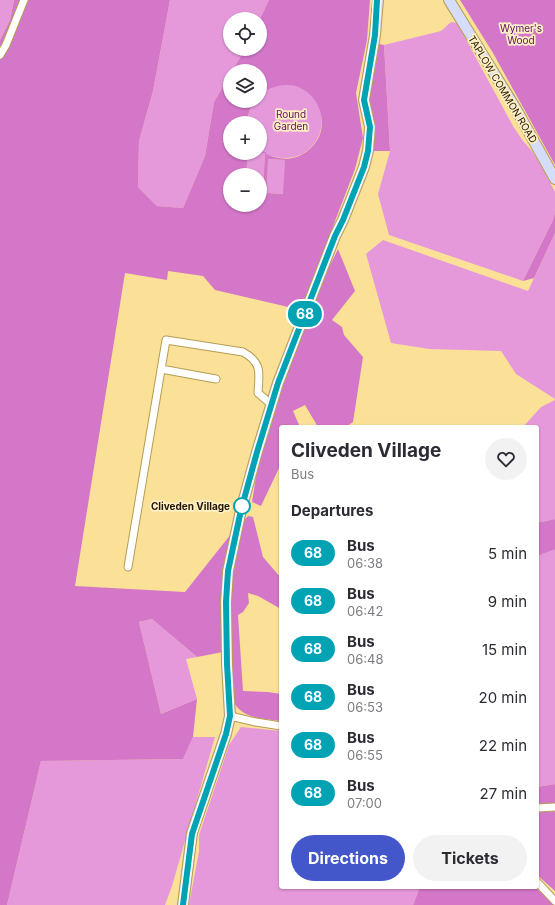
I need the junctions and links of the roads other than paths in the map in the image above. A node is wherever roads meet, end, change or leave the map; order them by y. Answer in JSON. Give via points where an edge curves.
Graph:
{"nodes":[{"id":1,"x":24,"y":0,"type":"edge"},
{"id":2,"x":378,"y":0,"type":"edge"},
{"id":3,"x":449,"y":0,"type":"edge"},
{"id":4,"x":0,"y":55,"type":"edge"},
{"id":5,"x":555,"y":179,"type":"edge"},
{"id":6,"x":161,"y":369,"type":"junction"},
{"id":7,"x":216,"y":379,"type":"dead end"},
{"id":8,"x":272,"y":405,"type":"junction"},
{"id":9,"x":128,"y":567,"type":"dead end"},
{"id":10,"x":230,"y":716,"type":"junction"},
{"id":11,"x":279,"y":726,"type":"edge"},
{"id":12,"x":555,"y":807,"type":"edge"},
{"id":13,"x":539,"y":808,"type":"edge"},
{"id":14,"x":539,"y":884,"type":"edge"},
{"id":15,"x":555,"y":900,"type":"edge"},
{"id":16,"x":183,"y":905,"type":"edge"}],
"edges":[{"from":1,"to":4,"type":"street"},
{"from":2,"to":8,"type":"street","via":[[364,100],[370,127],[364,167],[278,383]]},
{"from":3,"to":5,"type":"street","name":"TAPLOW COMMON ROAD","via":[[516,109]]},
{"from":6,"to":7,"type":"street"},
{"from":6,"to":8,"type":"street","via":[[166,340],[243,352],[259,369],[258,393]]},
{"from":6,"to":9,"type":"street"},
{"from":8,"to":10,"type":"street","via":[[241,510],[228,571],[226,602]]},
{"from":10,"to":11,"type":"street"},
{"from":10,"to":16,"type":"street","via":[[192,834]]},
{"from":12,"to":13,"type":"street"},
{"from":14,"to":15,"type":"street"}]}
